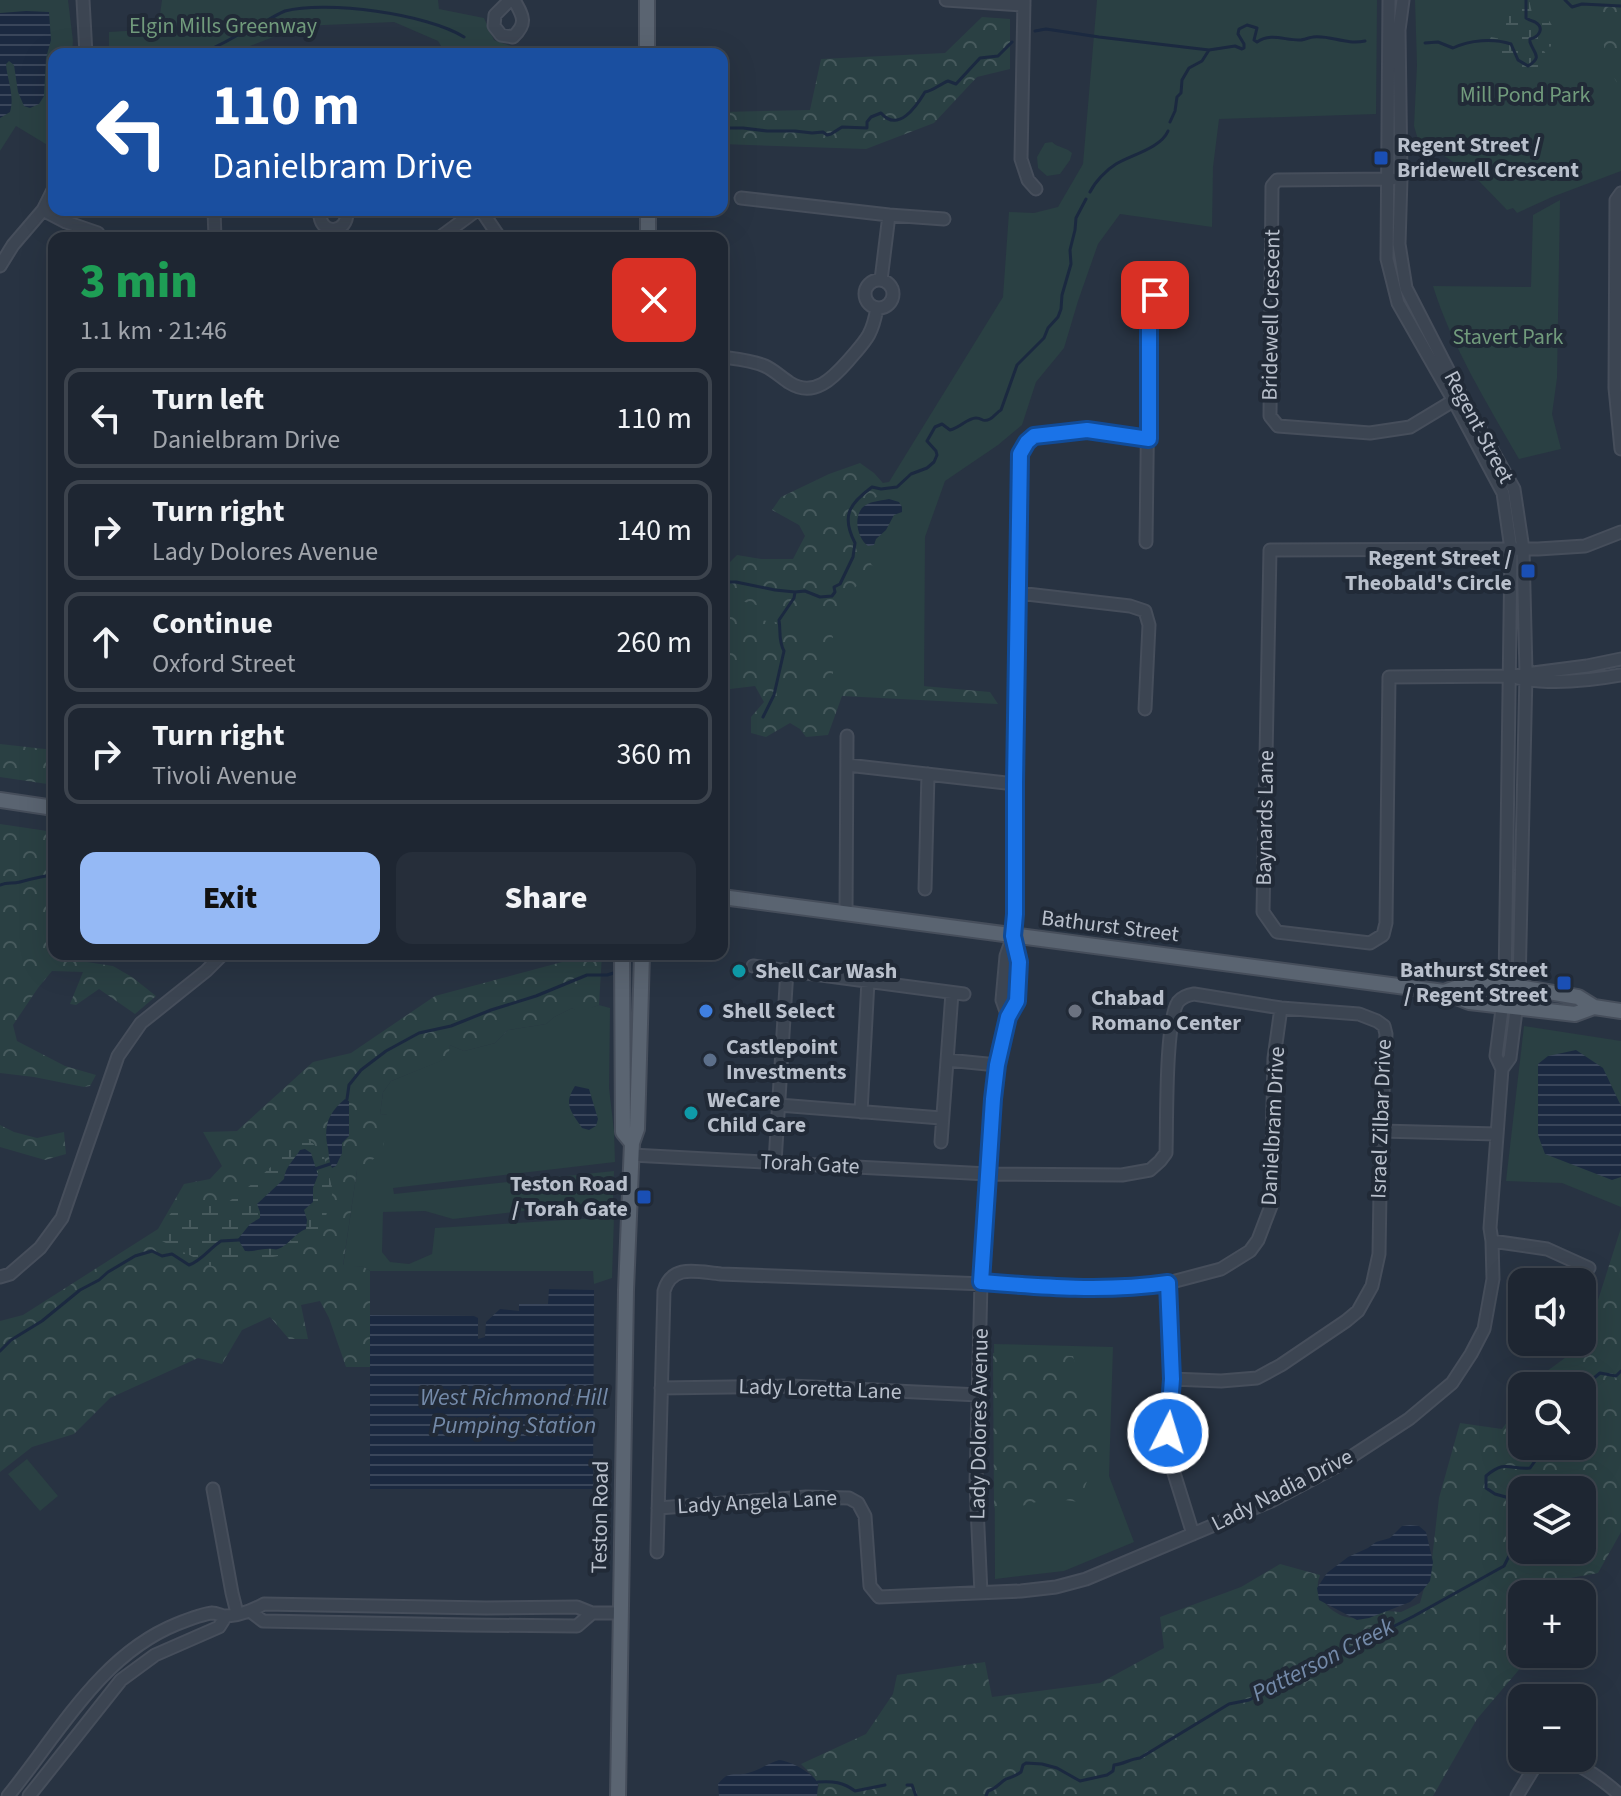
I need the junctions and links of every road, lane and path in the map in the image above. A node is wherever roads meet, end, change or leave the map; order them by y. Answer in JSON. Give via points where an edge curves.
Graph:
{"nodes":[{"id":1,"x":83,"y":0,"type":"edge"},
{"id":2,"x":647,"y":0,"type":"edge"},
{"id":3,"x":946,"y":0,"type":"edge"},
{"id":4,"x":1389,"y":0,"type":"edge"},
{"id":5,"x":1403,"y":0,"type":"edge"},
{"id":6,"x":1024,"y":2,"type":"edge"},
{"id":7,"x":86,"y":48,"type":"edge"},
{"id":8,"x":647,"y":48,"type":"edge"},
{"id":9,"x":1401,"y":178,"type":"junction"},
{"id":10,"x":1386,"y":179,"type":"junction"},
{"id":11,"x":1036,"y":189,"type":"dead end"},
{"id":12,"x":1621,"y":193,"type":"edge"},
{"id":13,"x":741,"y":198,"type":"dead end"},
{"id":14,"x":48,"y":200,"type":"edge"},
{"id":15,"x":43,"y":210,"type":"junction"},
{"id":16,"x":48,"y":213,"type":"edge"},
{"id":17,"x":889,"y":215,"type":"junction"},
{"id":18,"x":54,"y":216,"type":"edge"},
{"id":19,"x":348,"y":216,"type":"edge"},
{"id":20,"x":470,"y":216,"type":"edge"},
{"id":21,"x":944,"y":219,"type":"dead end"},
{"id":22,"x":95,"y":232,"type":"edge"},
{"id":23,"x":334,"y":232,"type":"edge"},
{"id":24,"x":448,"y":232,"type":"edge"},
{"id":25,"x":0,"y":266,"type":"edge"},
{"id":26,"x":881,"y":280,"type":"junction"},
{"id":27,"x":877,"y":308,"type":"junction"},
{"id":28,"x":1149,"y":309,"type":"dead end"},
{"id":29,"x":728,"y":358,"type":"edge"},
{"id":30,"x":1458,"y":398,"type":"junction"},
{"id":31,"x":1149,"y":439,"type":"junction"},
{"id":32,"x":1621,"y":449,"type":"edge"},
{"id":33,"x":1621,"y":532,"type":"edge"},
{"id":34,"x":1146,"y":542,"type":"dead end"},
{"id":35,"x":1517,"y":549,"type":"junction"},
{"id":36,"x":1018,"y":593,"type":"junction"},
{"id":37,"x":1621,"y":659,"type":"edge"},
{"id":38,"x":1621,"y":675,"type":"edge"},
{"id":39,"x":1510,"y":676,"type":"junction"},
{"id":40,"x":1526,"y":676,"type":"junction"},
{"id":41,"x":1145,"y":709,"type":"dead end"},
{"id":42,"x":847,"y":736,"type":"dead end"},
{"id":43,"x":847,"y":765,"type":"junction"},
{"id":44,"x":928,"y":774,"type":"junction"},
{"id":45,"x":1015,"y":784,"type":"junction"},
{"id":46,"x":0,"y":800,"type":"edge"},
{"id":47,"x":48,"y":807,"type":"edge"},
{"id":48,"x":925,"y":889,"type":"dead end"},
{"id":49,"x":728,"y":898,"type":"edge"},
{"id":50,"x":846,"y":914,"type":"junction"},
{"id":51,"x":1013,"y":936,"type":"junction"},
{"id":52,"x":217,"y":960,"type":"edge"},
{"id":53,"x":622,"y":960,"type":"edge"},
{"id":54,"x":642,"y":960,"type":"edge"},
{"id":55,"x":753,"y":966,"type":"dead end"},
{"id":56,"x":787,"y":970,"type":"junction"},
{"id":57,"x":868,"y":981,"type":"junction"},
{"id":58,"x":1512,"y":987,"type":"junction"},
{"id":59,"x":1444,"y":992,"type":"junction"},
{"id":60,"x":1510,"y":1007,"type":"junction"},
{"id":61,"x":1594,"y":1007,"type":"junction"},
{"id":62,"x":1281,"y":1008,"type":"junction"},
{"id":63,"x":1621,"y":1011,"type":"edge"},
{"id":64,"x":947,"y":1060,"type":"junction"},
{"id":65,"x":997,"y":1065,"type":"junction"},
{"id":66,"x":779,"y":1105,"type":"junction"},
{"id":67,"x":861,"y":1112,"type":"junction"},
{"id":68,"x":941,"y":1118,"type":"junction"},
{"id":69,"x":1381,"y":1131,"type":"junction"},
{"id":70,"x":1497,"y":1134,"type":"junction"},
{"id":71,"x":941,"y":1142,"type":"dead end"},
{"id":72,"x":632,"y":1149,"type":"junction"},
{"id":73,"x":775,"y":1162,"type":"junction"},
{"id":74,"x":988,"y":1174,"type":"junction"},
{"id":75,"x":1492,"y":1241,"type":"junction"},
{"id":76,"x":1589,"y":1268,"type":"dead end"},
{"id":77,"x":0,"y":1277,"type":"edge"},
{"id":78,"x":981,"y":1282,"type":"junction"},
{"id":79,"x":1168,"y":1283,"type":"junction"},
{"id":80,"x":1172,"y":1379,"type":"junction"},
{"id":81,"x":661,"y":1388,"type":"junction"},
{"id":82,"x":979,"y":1395,"type":"junction"},
{"id":83,"x":213,"y":1489,"type":"dead end"},
{"id":84,"x":658,"y":1508,"type":"junction"},
{"id":85,"x":1193,"y":1534,"type":"junction"},
{"id":86,"x":657,"y":1552,"type":"dead end"},
{"id":87,"x":874,"y":1592,"type":"joint"},
{"id":88,"x":981,"y":1593,"type":"junction"},
{"id":89,"x":358,"y":1606,"type":"junction"},
{"id":90,"x":467,"y":1608,"type":"junction"},
{"id":91,"x":250,"y":1611,"type":"junction"},
{"id":92,"x":592,"y":1613,"type":"junction"},
{"id":93,"x":621,"y":1613,"type":"junction"},
{"id":94,"x":232,"y":1614,"type":"junction"},
{"id":95,"x":359,"y":1622,"type":"junction"},
{"id":96,"x":467,"y":1625,"type":"junction"},
{"id":97,"x":94,"y":1685,"type":"junction"},
{"id":98,"x":106,"y":1697,"type":"junction"},
{"id":99,"x":1532,"y":1772,"type":"edge"},
{"id":100,"x":1591,"y":1772,"type":"edge"},
{"id":101,"x":12,"y":1791,"type":"edge"},
{"id":102,"x":28,"y":1796,"type":"edge"},
{"id":103,"x":618,"y":1796,"type":"edge"},
{"id":104,"x":1517,"y":1796,"type":"edge"},
{"id":105,"x":1621,"y":1796,"type":"edge"}],
"edges":[{"from":1,"to":7,"type":"street"},
{"from":2,"to":8,"type":"main road"},
{"from":3,"to":6,"type":"street"},
{"from":4,"to":10,"type":"street","name":"Regent Street"},
{"from":5,"to":9,"type":"street","name":"Regent Street"},
{"from":6,"to":11,"type":"street","via":[[1021,159]]},
{"from":9,"to":10,"type":"street","name":"Bridewell Crescent"},
{"from":9,"to":30,"type":"street","name":"Regent Street","via":[[1399,244],[1406,288]]},
{"from":10,"to":30,"type":"street","name":"Regent Street","via":[[1391,284]]},
{"from":10,"to":30,"type":"street","name":"Bridewell Crescent","via":[[1277,180],[1272,186],[1270,416],[1278,426],[1370,433],[1410,427]]},
{"from":12,"to":32,"type":"street","via":[[1616,200],[1615,388]]},
{"from":13,"to":17,"type":"street"},
{"from":14,"to":15,"type":"street"},
{"from":15,"to":16,"type":"street"},
{"from":15,"to":25,"type":"street"},
{"from":17,"to":21,"type":"street"},
{"from":17,"to":26,"type":"street"},
{"from":18,"to":22,"type":"street"},
{"from":19,"to":23,"type":"street"},
{"from":20,"to":24,"type":"street"},
{"from":26,"to":27,"type":"street","via":[[892,289],[892,298]]},
{"from":26,"to":27,"type":"street","via":[[865,292]]},
{"from":27,"to":29,"type":"street","via":[[870,336],[837,374],[818,387],[797,387],[768,367]]},
{"from":28,"to":31,"type":"street"},
{"from":30,"to":35,"type":"street","name":"Regent Street","via":[[1503,493]]},
{"from":31,"to":34,"type":"street"},
{"from":31,"to":36,"type":"street","name":"Lady Dolores Avenue","via":[[1087,430],[1034,436],[1027,442],[1020,454]]},
{"from":33,"to":35,"type":"street","via":[[1585,546]]},
{"from":35,"to":39,"type":"street","name":"Regent Street"},
{"from":35,"to":39,"type":"street","name":"Baynards Lane","via":[[1270,550],[1263,912],[1277,932],[1370,943],[1383,935],[1389,677]]},
{"from":35,"to":40,"type":"street","name":"Regent Street"},
{"from":36,"to":41,"type":"street","via":[[1145,611]]},
{"from":36,"to":45,"type":"street","name":"Lady Dolores Avenue"},
{"from":37,"to":40,"type":"street"},
{"from":38,"to":40,"type":"street","via":[[1590,680]]},
{"from":39,"to":40,"type":"street"},
{"from":39,"to":58,"type":"street","name":"Regent Street"},
{"from":40,"to":58,"type":"street","name":"Regent Street"},
{"from":42,"to":43,"type":"street"},
{"from":43,"to":44,"type":"street"},
{"from":43,"to":50,"type":"street"},
{"from":44,"to":45,"type":"street"},
{"from":44,"to":48,"type":"street"},
{"from":45,"to":51,"type":"street","name":"Lady Dolores Avenue"},
{"from":46,"to":47,"type":"main road"},
{"from":49,"to":50,"type":"main road","name":"Bathurst Street"},
{"from":50,"to":51,"type":"main road","name":"Bathurst Street"},
{"from":51,"to":59,"type":"main road","name":"Bathurst Street"},
{"from":51,"to":65,"type":"street","name":"Lady Dolores Avenue","via":[[1019,962],[1017,1001]]},
{"from":52,"to":77,"type":"street","via":[[141,1023],[118,1056],[62,1218],[40,1248]]},
{"from":53,"to":72,"type":"main road","name":"Teston Road","via":[[623,1132]]},
{"from":54,"to":72,"type":"main road","name":"Teston Road"},
{"from":55,"to":56,"type":"street"},
{"from":56,"to":57,"type":"street"},
{"from":56,"to":66,"type":"street"},
{"from":57,"to":64,"type":"street","via":[[958,994]]},
{"from":57,"to":67,"type":"street"},
{"from":58,"to":59,"type":"main road","name":"Bathurst Street","via":[[1469,983]]},
{"from":58,"to":60,"type":"street","name":"Regent Street"},
{"from":58,"to":61,"type":"main road","name":"Bathurst Street","via":[[1578,997]]},
{"from":59,"to":60,"type":"main road","name":"Bathurst Street","via":[[1469,1002]]},
{"from":60,"to":61,"type":"main road","name":"Bathurst Street","via":[[1575,1014]]},
{"from":60,"to":70,"type":"street","name":"Lady Nadia Drive","via":[[1496,1056],[1502,1069]]},
{"from":61,"to":63,"type":"main road","name":"Bathurst Street"},
{"from":62,"to":69,"type":"street","name":"Israel Zilbar Drive","via":[[1359,1014],[1384,1026]]},
{"from":62,"to":74,"type":"street","name":"Israel Zilbar Drive","via":[[1194,994],[1178,1002],[1171,1030],[1166,1153],[1150,1170],[1122,1175]]},
{"from":62,"to":79,"type":"street","name":"Danielbram Drive","via":[[1267,1220],[1240,1259]]},
{"from":64,"to":65,"type":"street"},
{"from":64,"to":68,"type":"street"},
{"from":65,"to":74,"type":"street","name":"Lady Dolores Avenue"},
{"from":66,"to":67,"type":"street"},
{"from":66,"to":73,"type":"street"},
{"from":67,"to":68,"type":"street"},
{"from":68,"to":71,"type":"street"},
{"from":69,"to":70,"type":"street"},
{"from":69,"to":80,"type":"street","name":"Israel Zilbar Drive","via":[[1379,1254],[1372,1286],[1358,1311],[1257,1378]]},
{"from":70,"to":75,"type":"street","name":"Lady Nadia Drive"},
{"from":72,"to":73,"type":"street","name":"Torah Gate"},
{"from":72,"to":93,"type":"main road","name":"Teston Road"},
{"from":73,"to":74,"type":"street","name":"Torah Gate"},
{"from":74,"to":78,"type":"street","name":"Lady Dolores Avenue"},
{"from":75,"to":76,"type":"street","via":[[1547,1249]]},
{"from":75,"to":85,"type":"street","name":"Lady Nadia Drive","via":[[1493,1279],[1484,1329],[1452,1383],[1409,1419],[1337,1466]]},
{"from":78,"to":79,"type":"street","name":"Danielbram Drive","via":[[1081,1289]]},
{"from":78,"to":81,"type":"street","via":[[682,1271],[667,1281],[664,1291]]},
{"from":78,"to":82,"type":"street","name":"Lady Dolores Avenue"},
{"from":79,"to":80,"type":"street"},
{"from":80,"to":85,"type":"street","via":[[1169,1457]]},
{"from":81,"to":82,"type":"street","name":"Lady Loretta Lane","via":[[791,1386]]},
{"from":81,"to":84,"type":"street"},
{"from":82,"to":88,"type":"street","name":"Lady Dolores Avenue"},
{"from":83,"to":94,"type":"street"},
{"from":84,"to":86,"type":"street"},
{"from":84,"to":87,"type":"street","name":"Lady Angela Lane","via":[[849,1498],[865,1516]]},
{"from":85,"to":88,"type":"street","name":"Lady Nadia Drive","via":[[1086,1579]]},
{"from":87,"to":88,"type":"street","name":"Lady Nadia Drive","via":[[879,1597]]},
{"from":89,"to":90,"type":"street"},
{"from":89,"to":91,"type":"street","via":[[264,1604]]},
{"from":89,"to":95,"type":"street"},
{"from":90,"to":92,"type":"street","via":[[577,1607]]},
{"from":90,"to":96,"type":"street"},
{"from":91,"to":94,"type":"street"},
{"from":91,"to":95,"type":"street","via":[[263,1621]]},
{"from":92,"to":93,"type":"street"},
{"from":92,"to":96,"type":"street","via":[[577,1626]]},
{"from":93,"to":103,"type":"main road","name":"Teston Road"},
{"from":94,"to":97,"type":"street","via":[[212,1613],[177,1624],[129,1651]]},
{"from":94,"to":98,"type":"street","via":[[219,1627],[155,1655]]},
{"from":95,"to":96,"type":"street"},
{"from":97,"to":98,"type":"street"},
{"from":97,"to":101,"type":"street"},
{"from":98,"to":102,"type":"street"},
{"from":99,"to":104,"type":"street"},
{"from":100,"to":105,"type":"street"},
{"from":101,"to":102,"type":"street"}]}
